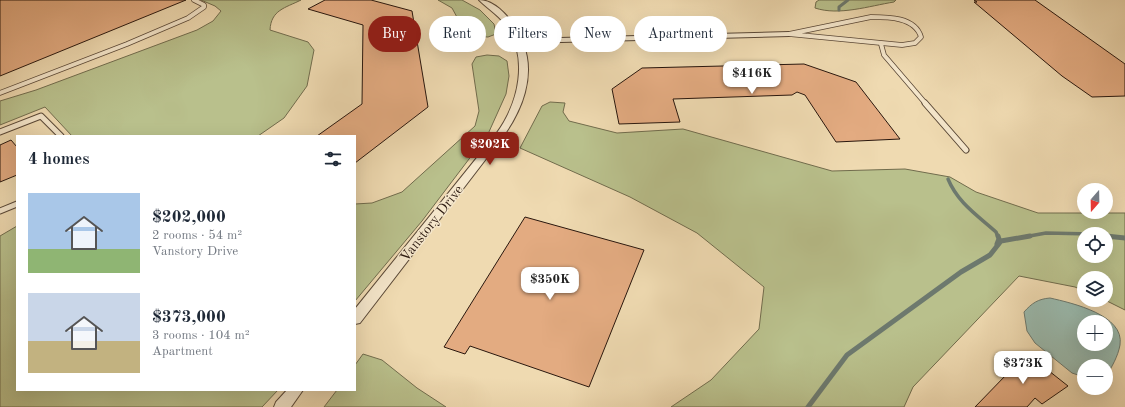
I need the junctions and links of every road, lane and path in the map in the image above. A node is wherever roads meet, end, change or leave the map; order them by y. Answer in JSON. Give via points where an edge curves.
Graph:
{"nodes":[{"id":1,"x":194,"y":0,"type":"edge"},
{"id":2,"x":483,"y":0,"type":"edge"},
{"id":3,"x":502,"y":16,"type":"edge"},
{"id":4,"x":789,"y":34,"type":"junction"},
{"id":5,"x":562,"y":40,"type":"edge"},
{"id":6,"x":882,"y":44,"type":"junction"},
{"id":7,"x":522,"y":52,"type":"edge"},
{"id":8,"x":0,"y":93,"type":"edge"},
{"id":9,"x":0,"y":132,"type":"edge"},
{"id":10,"x":60,"y":135,"type":"edge"},
{"id":11,"x":966,"y":150,"type":"dead end"},
{"id":12,"x":16,"y":204,"type":"edge"},
{"id":13,"x":0,"y":212,"type":"edge"},
{"id":14,"x":356,"y":318,"type":"edge"},
{"id":15,"x":295,"y":391,"type":"edge"},
{"id":16,"x":280,"y":407,"type":"edge"}],
"edges":[{"from":1,"to":8,"type":"lane","via":[[204,5],[204,8],[188,18]]},
{"from":2,"to":3,"type":"street","name":"Vanstory Drive"},
{"from":4,"to":5,"type":"street"},
{"from":4,"to":6,"type":"lane"},
{"from":4,"to":6,"type":"lane","via":[[871,17],[898,19],[916,28],[921,37],[915,43]]},
{"from":6,"to":11,"type":"lane","via":[[884,55]]},
{"from":7,"to":14,"type":"street","name":"Vanstory Drive","via":[[522,88],[511,117],[499,136]]},
{"from":9,"to":10,"type":"lane","via":[[41,116]]},
{"from":12,"to":13,"type":"lane"},
{"from":15,"to":16,"type":"street"}]}
